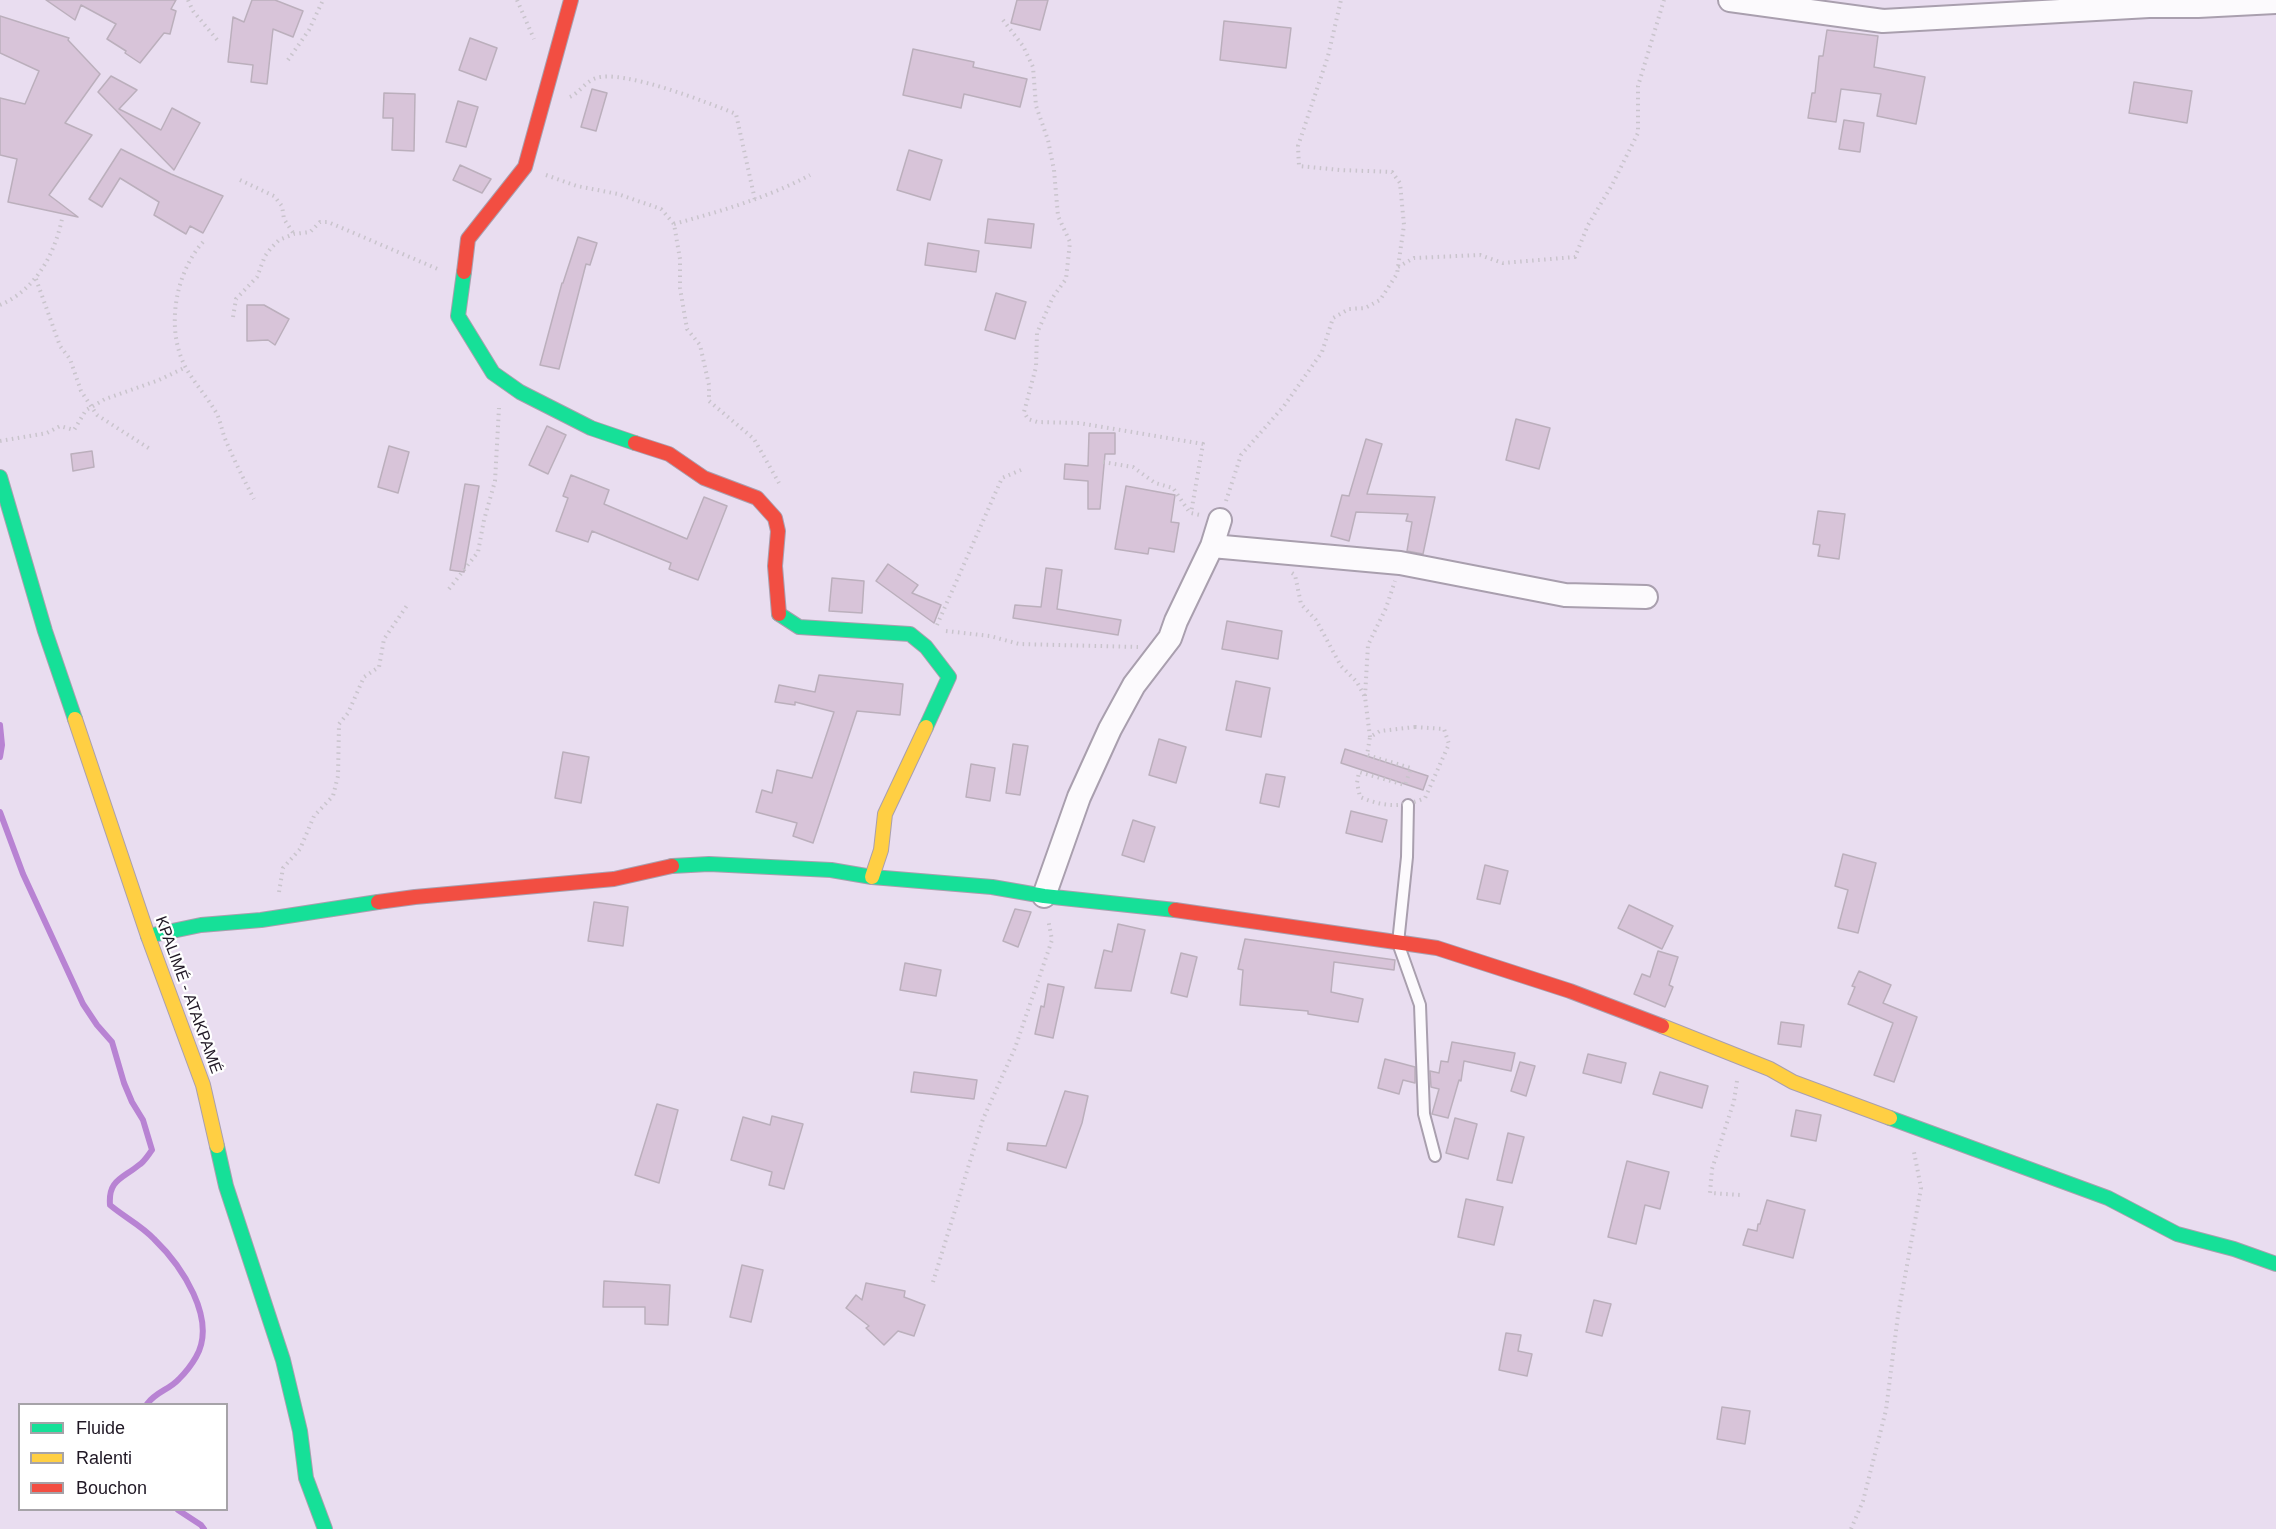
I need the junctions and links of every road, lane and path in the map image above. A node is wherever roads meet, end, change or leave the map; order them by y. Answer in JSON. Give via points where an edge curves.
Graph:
{"nodes":[{"id":1,"x":188,"y":0,"type":"edge"},
{"id":2,"x":323,"y":0,"type":"edge"},
{"id":3,"x":571,"y":0,"type":"edge"},
{"id":4,"x":1341,"y":0,"type":"edge"},
{"id":5,"x":1664,"y":0,"type":"edge"},
{"id":6,"x":1730,"y":0,"type":"edge"},
{"id":7,"x":2276,"y":2,"type":"edge"},
{"id":8,"x":1003,"y":20,"type":"dead end"},
{"id":9,"x":219,"y":42,"type":"dead end"},
{"id":10,"x":288,"y":60,"type":"dead end"},
{"id":11,"x":543,"y":103,"type":"junction"},
{"id":12,"x":525,"y":167,"type":"junction"},
{"id":13,"x":810,"y":175,"type":"dead end"},
{"id":14,"x":240,"y":180,"type":"dead end"},
{"id":15,"x":755,"y":200,"type":"junction"},
{"id":16,"x":62,"y":219,"type":"dead end"},
{"id":17,"x":674,"y":224,"type":"junction"},
{"id":18,"x":294,"y":234,"type":"junction"},
{"id":19,"x":203,"y":242,"type":"dead end"},
{"id":20,"x":1398,"y":267,"type":"junction"},
{"id":21,"x":36,"y":279,"type":"junction"},
{"id":22,"x":462,"y":285,"type":"junction"},
{"id":23,"x":0,"y":305,"type":"edge"},
{"id":24,"x":233,"y":317,"type":"dead end"},
{"id":25,"x":186,"y":368,"type":"junction"},
{"id":26,"x":499,"y":404,"type":"dead end"},
{"id":27,"x":91,"y":408,"type":"junction"},
{"id":28,"x":0,"y":441,"type":"edge"},
{"id":29,"x":150,"y":449,"type":"dead end"},
{"id":30,"x":1103,"y":462,"type":"dead end"},
{"id":31,"x":1021,"y":470,"type":"dead end"},
{"id":32,"x":0,"y":477,"type":"edge"},
{"id":33,"x":781,"y":485,"type":"dead end"},
{"id":34,"x":254,"y":499,"type":"dead end"},
{"id":35,"x":1191,"y":513,"type":"junction"},
{"id":36,"x":1220,"y":520,"type":"junction"},
{"id":37,"x":1212,"y":546,"type":"junction"},
{"id":38,"x":1267,"y":551,"type":"junction"},
{"id":39,"x":1400,"y":563,"type":"junction"},
{"id":40,"x":448,"y":590,"type":"dead end"},
{"id":41,"x":1646,"y":597,"type":"dead end"},
{"id":42,"x":408,"y":604,"type":"dead end"},
{"id":43,"x":933,"y":632,"type":"junction"},
{"id":44,"x":1170,"y":638,"type":"junction"},
{"id":45,"x":926,"y":647,"type":"junction"},
{"id":46,"x":1365,"y":697,"type":"junction"},
{"id":47,"x":1370,"y":737,"type":"junction"},
{"id":48,"x":1408,"y":805,"type":"junction"},
{"id":49,"x":872,"y":877,"type":"junction"},
{"id":50,"x":1044,"y":896,"type":"junction"},
{"id":51,"x":275,"y":917,"type":"junction"},
{"id":52,"x":148,"y":936,"type":"junction"},
{"id":53,"x":1052,"y":940,"type":"dead end"},
{"id":54,"x":1398,"y":943,"type":"junction"},
{"id":55,"x":1739,"y":1056,"type":"junction"},
{"id":56,"x":1897,"y":1120,"type":"junction"},
{"id":57,"x":1435,"y":1156,"type":"dead end"},
{"id":58,"x":1741,"y":1195,"type":"dead end"},
{"id":59,"x":2276,"y":1264,"type":"edge"},
{"id":60,"x":933,"y":1282,"type":"dead end"},
{"id":61,"x":325,"y":1529,"type":"edge"},
{"id":62,"x":1851,"y":1529,"type":"edge"}],
"edges":[{"from":1,"to":9,"type":"path"},
{"from":2,"to":10,"type":"path","via":[[309,30]]},
{"from":3,"to":11,"type":"street"},
{"from":4,"to":20,"type":"path","via":[[1328,56],[1298,146],[1299,166],[1392,172],[1400,183],[1404,225]]},
{"from":5,"to":20,"type":"path","via":[[1638,86],[1638,133],[1575,257],[1503,263],[1480,255],[1414,258]]},
{"from":6,"to":7,"type":"street","via":[[1883,21]]},
{"from":8,"to":35,"type":"path","via":[[1034,67],[1036,106],[1054,170],[1058,216],[1070,242],[1066,279],[1037,333],[1036,367],[1024,412],[1028,419],[1037,422],[1079,423],[1203,444]]},
{"from":11,"to":12,"type":"street"},
{"from":11,"to":15,"type":"path","via":[[572,97],[596,78],[624,78],[690,95],[736,114]]},
{"from":12,"to":17,"type":"path","via":[[662,209]]},
{"from":12,"to":22,"type":"street","via":[[468,239]]},
{"from":13,"to":15,"type":"path"},
{"from":14,"to":18,"type":"path","via":[[274,196]]},
{"from":15,"to":17,"type":"path"},
{"from":16,"to":21,"type":"path","via":[[58,238]]},
{"from":17,"to":33,"type":"path","via":[[687,329],[700,345],[709,401],[754,439]]},
{"from":18,"to":22,"type":"path","via":[[310,232],[320,222],[328,222],[421,261]]},
{"from":18,"to":24,"type":"path","via":[[279,240],[265,256],[257,277],[236,299]]},
{"from":19,"to":25,"type":"path","via":[[193,253],[178,292],[178,346]]},
{"from":20,"to":36,"type":"path","via":[[1380,300],[1333,318],[1322,352],[1284,406],[1241,455]]},
{"from":21,"to":23,"type":"path","via":[[26,290]]},
{"from":21,"to":27,"type":"path","via":[[60,346],[70,358]]},
{"from":22,"to":45,"type":"street","via":[[458,316],[493,374],[591,428],[669,454],[704,478],[757,498],[775,518],[778,531],[778,613],[799,627],[910,634]]},
{"from":25,"to":27,"type":"path"},
{"from":25,"to":34,"type":"path","via":[[218,417]]},
{"from":26,"to":40,"type":"path","via":[[495,481],[478,552]]},
{"from":27,"to":28,"type":"path","via":[[74,430],[60,426],[47,433]]},
{"from":27,"to":29,"type":"path"},
{"from":30,"to":35,"type":"path","via":[[1133,467],[1155,483],[1173,488]]},
{"from":31,"to":43,"type":"path","via":[[1002,478]]},
{"from":32,"to":52,"type":"street","name":"KPALIMÉ - ATAKPAMÉ","via":[[45,632]]},
{"from":35,"to":36,"type":"path"},
{"from":36,"to":37,"type":"street"},
{"from":37,"to":38,"type":"street"},
{"from":37,"to":44,"type":"street"},
{"from":38,"to":39,"type":"street"},
{"from":38,"to":46,"type":"path","via":[[1295,575],[1301,604],[1316,620],[1341,666]]},
{"from":39,"to":41,"type":"street","via":[[1565,595]]},
{"from":39,"to":46,"type":"path","via":[[1386,608],[1368,645]]},
{"from":42,"to":51,"type":"path","via":[[384,639],[379,667],[364,677],[339,724],[338,776],[333,796],[314,816],[300,849],[283,868]]},
{"from":43,"to":44,"type":"path","via":[[990,636],[1019,644],[1139,647]]},
{"from":43,"to":45,"type":"path"},
{"from":44,"to":50,"type":"street","via":[[1134,685],[1110,729],[1079,796]]},
{"from":45,"to":49,"type":"street","via":[[950,677],[885,814],[881,850]]},
{"from":46,"to":47,"type":"path"},
{"from":47,"to":48,"type":"path","via":[[1380,731],[1415,727],[1444,729],[1449,744],[1425,798]]},
{"from":47,"to":48,"type":"path","via":[[1367,755],[1411,768],[1405,785],[1359,772],[1360,797],[1379,805]]},
{"from":48,"to":54,"type":"lane"},
{"from":49,"to":50,"type":"street","via":[[992,887]]},
{"from":49,"to":51,"type":"street","via":[[831,870],[709,864],[664,866],[614,879],[415,897]]},
{"from":50,"to":54,"type":"street","via":[[1187,910]]},
{"from":51,"to":52,"type":"street","via":[[178,928]]},
{"from":52,"to":61,"type":"street","name":"KPALIMÉ - ATAKPAMÉ","via":[[203,1085],[226,1186],[283,1360],[300,1431],[306,1478]]},
{"from":53,"to":60,"type":"path","via":[[1015,1047],[983,1119]]},
{"from":54,"to":55,"type":"street","via":[[1437,948],[1504,968]]},
{"from":54,"to":57,"type":"lane","via":[[1420,1005],[1424,1114]]},
{"from":55,"to":56,"type":"street","via":[[1792,1082]]},
{"from":55,"to":58,"type":"path","via":[[1734,1101],[1712,1169],[1710,1193]]},
{"from":56,"to":59,"type":"street","via":[[2108,1198],[2177,1234]]},
{"from":56,"to":62,"type":"path","via":[[1912,1143],[1921,1188],[1886,1410],[1863,1501]]}]}
